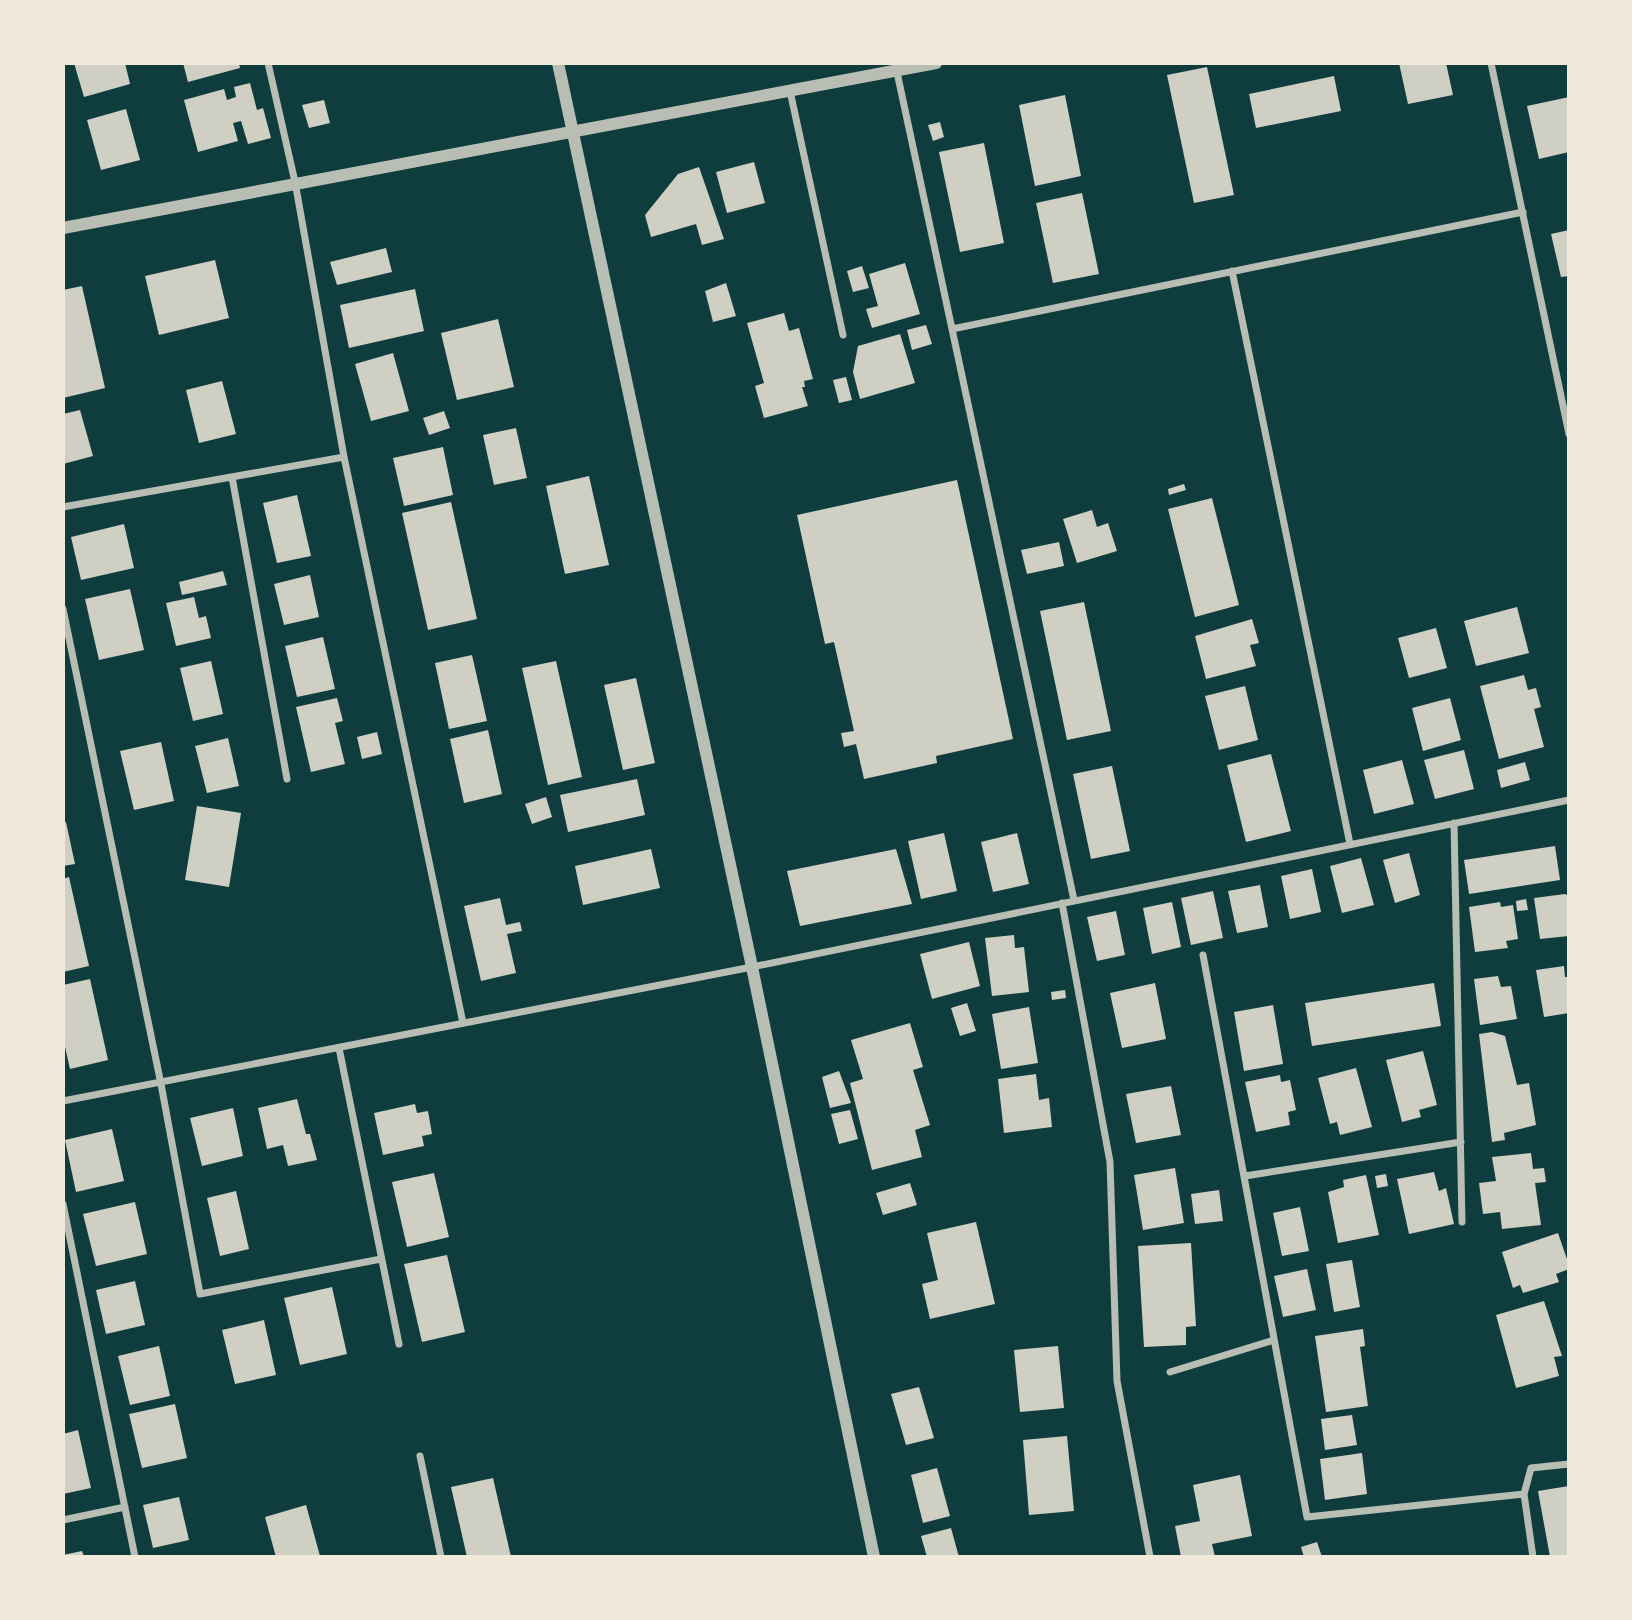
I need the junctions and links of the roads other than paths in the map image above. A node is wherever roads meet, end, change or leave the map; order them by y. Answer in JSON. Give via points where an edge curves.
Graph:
{"nodes":[{"id":1,"x":268,"y":63,"type":"edge"},
{"id":2,"x":558,"y":63,"type":"edge"},
{"id":3,"x":936,"y":63,"type":"edge"},
{"id":4,"x":1491,"y":63,"type":"edge"},
{"id":5,"x":896,"y":67,"type":"edge"},
{"id":6,"x":790,"y":92,"type":"junction"},
{"id":7,"x":573,"y":134,"type":"junction"},
{"id":8,"x":295,"y":182,"type":"junction"},
{"id":9,"x":1523,"y":212,"type":"junction"},
{"id":10,"x":63,"y":229,"type":"edge"},
{"id":11,"x":1232,"y":271,"type":"junction"},
{"id":12,"x":953,"y":329,"type":"junction"},
{"id":13,"x":843,"y":335,"type":"dead end"},
{"id":14,"x":1569,"y":434,"type":"edge"},
{"id":15,"x":344,"y":457,"type":"junction"},
{"id":16,"x":232,"y":477,"type":"junction"},
{"id":17,"x":63,"y":507,"type":"edge"},
{"id":18,"x":63,"y":609,"type":"edge"},
{"id":19,"x":287,"y":779,"type":"dead end"},
{"id":20,"x":1569,"y":800,"type":"edge"},
{"id":21,"x":1454,"y":824,"type":"junction"},
{"id":22,"x":1350,"y":844,"type":"junction"},
{"id":23,"x":1074,"y":900,"type":"junction"},
{"id":24,"x":1062,"y":903,"type":"junction"},
{"id":25,"x":1203,"y":955,"type":"dead end"},
{"id":26,"x":752,"y":967,"type":"junction"},
{"id":27,"x":463,"y":1023,"type":"junction"},
{"id":28,"x":339,"y":1048,"type":"junction"},
{"id":29,"x":160,"y":1084,"type":"junction"},
{"id":30,"x":63,"y":1101,"type":"edge"},
{"id":31,"x":1461,"y":1142,"type":"junction"},
{"id":32,"x":1245,"y":1176,"type":"junction"},
{"id":33,"x":63,"y":1205,"type":"edge"},
{"id":34,"x":1462,"y":1222,"type":"dead end"},
{"id":35,"x":381,"y":1259,"type":"junction"},
{"id":36,"x":1275,"y":1340,"type":"junction"},
{"id":37,"x":399,"y":1344,"type":"dead end"},
{"id":38,"x":1170,"y":1372,"type":"dead end"},
{"id":39,"x":420,"y":1456,"type":"dead end"},
{"id":40,"x":1569,"y":1464,"type":"edge"},
{"id":41,"x":1524,"y":1494,"type":"junction"},
{"id":42,"x":125,"y":1507,"type":"junction"},
{"id":43,"x":63,"y":1520,"type":"edge"},
{"id":44,"x":135,"y":1557,"type":"edge"},
{"id":45,"x":441,"y":1557,"type":"edge"},
{"id":46,"x":874,"y":1557,"type":"edge"},
{"id":47,"x":1150,"y":1557,"type":"edge"},
{"id":48,"x":1533,"y":1557,"type":"edge"}],
"edges":[{"from":1,"to":8,"type":"street"},
{"from":2,"to":7,"type":"street"},
{"from":3,"to":5,"type":"street"},
{"from":4,"to":9,"type":"street"},
{"from":5,"to":6,"type":"street"},
{"from":5,"to":12,"type":"street"},
{"from":6,"to":7,"type":"street"},
{"from":6,"to":13,"type":"street"},
{"from":7,"to":8,"type":"street"},
{"from":7,"to":26,"type":"street"},
{"from":8,"to":10,"type":"street"},
{"from":8,"to":15,"type":"street"},
{"from":9,"to":11,"type":"street"},
{"from":9,"to":14,"type":"street"},
{"from":11,"to":12,"type":"street"},
{"from":11,"to":22,"type":"street"},
{"from":12,"to":23,"type":"street"},
{"from":15,"to":16,"type":"street"},
{"from":15,"to":27,"type":"street"},
{"from":16,"to":17,"type":"street"},
{"from":16,"to":19,"type":"street"},
{"from":18,"to":29,"type":"street"},
{"from":20,"to":21,"type":"street"},
{"from":21,"to":22,"type":"street"},
{"from":21,"to":31,"type":"street"},
{"from":22,"to":23,"type":"street"},
{"from":23,"to":24,"type":"street"},
{"from":24,"to":26,"type":"street"},
{"from":24,"to":47,"type":"street","via":[[1110,1162],[1117,1381]]},
{"from":25,"to":32,"type":"street"},
{"from":26,"to":27,"type":"street"},
{"from":26,"to":46,"type":"street"},
{"from":27,"to":28,"type":"street"},
{"from":28,"to":29,"type":"street"},
{"from":28,"to":35,"type":"street"},
{"from":29,"to":30,"type":"street"},
{"from":29,"to":35,"type":"street","via":[[200,1294]]},
{"from":31,"to":32,"type":"street"},
{"from":31,"to":34,"type":"street"},
{"from":32,"to":36,"type":"street"},
{"from":33,"to":42,"type":"street"},
{"from":35,"to":37,"type":"street"},
{"from":36,"to":38,"type":"street"},
{"from":36,"to":41,"type":"street","via":[[1307,1517]]},
{"from":39,"to":45,"type":"street"},
{"from":40,"to":41,"type":"street","via":[[1531,1468]]},
{"from":41,"to":48,"type":"street"},
{"from":42,"to":43,"type":"street"},
{"from":42,"to":44,"type":"street"}]}
